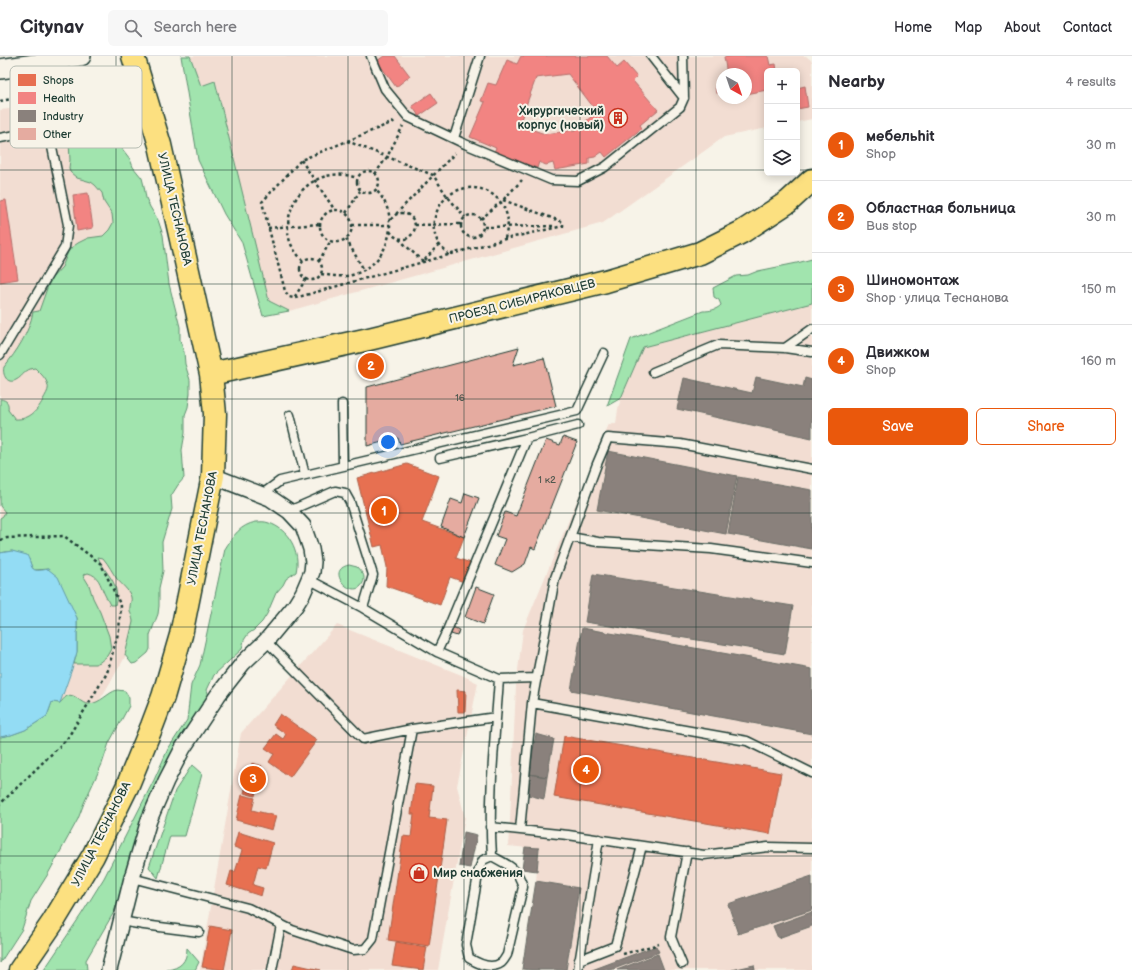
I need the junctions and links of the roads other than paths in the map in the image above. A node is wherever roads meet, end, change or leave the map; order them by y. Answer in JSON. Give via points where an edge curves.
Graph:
{"nodes":[{"id":1,"x":81,"y":56,"type":"edge"},
{"id":2,"x":133,"y":56,"type":"edge"},
{"id":3,"x":372,"y":56,"type":"edge"},
{"id":4,"x":480,"y":56,"type":"edge"},
{"id":5,"x":651,"y":56,"type":"edge"},
{"id":6,"x":683,"y":56,"type":"edge"},
{"id":7,"x":35,"y":64,"type":"joint"},
{"id":8,"x":21,"y":66,"type":"edge"},
{"id":9,"x":136,"y":66,"type":"edge"},
{"id":10,"x":10,"y":68,"type":"edge"},
{"id":11,"x":0,"y":69,"type":"edge"},
{"id":12,"x":142,"y":86,"type":"edge"},
{"id":13,"x":684,"y":98,"type":"junction"},
{"id":14,"x":10,"y":136,"type":"edge"},
{"id":15,"x":0,"y":138,"type":"edge"},
{"id":16,"x":454,"y":138,"type":"junction"},
{"id":17,"x":53,"y":148,"type":"edge"},
{"id":18,"x":812,"y":180,"type":"edge"},
{"id":19,"x":812,"y":329,"type":"edge"},
{"id":20,"x":785,"y":348,"type":"junction"},
{"id":21,"x":812,"y":352,"type":"edge"},
{"id":22,"x":604,"y":353,"type":"dead end"},
{"id":23,"x":0,"y":355,"type":"edge"},
{"id":24,"x":653,"y":372,"type":"dead end"},
{"id":25,"x":211,"y":374,"type":"junction"},
{"id":26,"x":342,"y":404,"type":"dead end"},
{"id":27,"x":290,"y":415,"type":"dead end"},
{"id":28,"x":578,"y":425,"type":"dead end"},
{"id":29,"x":527,"y":438,"type":"junction"},
{"id":30,"x":440,"y":458,"type":"dead end"},
{"id":31,"x":343,"y":466,"type":"junction"},
{"id":32,"x":812,"y":469,"type":"edge"},
{"id":33,"x":213,"y":476,"type":"junction"},
{"id":34,"x":305,"y":476,"type":"junction"},
{"id":35,"x":261,"y":495,"type":"junction"},
{"id":36,"x":289,"y":511,"type":"junction"},
{"id":37,"x":570,"y":537,"type":"junction"},
{"id":38,"x":812,"y":563,"type":"edge"},
{"id":39,"x":310,"y":580,"type":"junction"},
{"id":40,"x":363,"y":608,"type":"junction"},
{"id":41,"x":266,"y":641,"type":"junction"},
{"id":42,"x":437,"y":652,"type":"junction"},
{"id":43,"x":536,"y":678,"type":"junction"},
{"id":44,"x":499,"y":679,"type":"junction"},
{"id":45,"x":532,"y":703,"type":"junction"},
{"id":46,"x":496,"y":717,"type":"junction"},
{"id":47,"x":412,"y":729,"type":"junction"},
{"id":48,"x":812,"y":773,"type":"edge"},
{"id":49,"x":490,"y":827,"type":"junction"},
{"id":50,"x":520,"y":830,"type":"junction"},
{"id":51,"x":599,"y":839,"type":"junction"},
{"id":52,"x":642,"y":846,"type":"junction"},
{"id":53,"x":812,"y":848,"type":"edge"},
{"id":54,"x":687,"y":852,"type":"junction"},
{"id":55,"x":492,"y":856,"type":"junction"},
{"id":56,"x":132,"y":878,"type":"junction"},
{"id":57,"x":122,"y":920,"type":"junction"},
{"id":58,"x":281,"y":925,"type":"junction"},
{"id":59,"x":199,"y":932,"type":"dead end"},
{"id":60,"x":579,"y":960,"type":"junction"},
{"id":61,"x":682,"y":964,"type":"dead end"},
{"id":62,"x":503,"y":967,"type":"edge"},
{"id":63,"x":20,"y":970,"type":"edge"},
{"id":64,"x":109,"y":970,"type":"edge"},
{"id":65,"x":272,"y":970,"type":"edge"},
{"id":66,"x":578,"y":970,"type":"edge"}],
"edges":[{"from":1,"to":7,"type":"street"},
{"from":2,"to":9,"type":"main road","name":"УЛИЦА ТЕСНАНОВА"},
{"from":3,"to":16,"type":"lane","via":[[385,89],[408,117]]},
{"from":4,"to":16,"type":"lane"},
{"from":5,"to":13,"type":"lane"},
{"from":6,"to":13,"type":"lane"},
{"from":7,"to":8,"type":"street"},
{"from":10,"to":11,"type":"street"},
{"from":12,"to":25,"type":"main road","name":"УЛИЦА ТЕСНАНОВА","via":[[160,145]]},
{"from":13,"to":16,"type":"lane","via":[[680,107],[605,167],[578,181],[551,180]]},
{"from":14,"to":15,"type":"lane"},
{"from":17,"to":23,"type":"lane","via":[[68,225],[65,247]]},
{"from":18,"to":25,"type":"main road","name":"ПРОЕЗД СИБИРЯКОВЦЕВ","via":[[788,202],[742,232],[700,253],[606,281],[369,339]]},
{"from":19,"to":20,"type":"lane"},
{"from":20,"to":21,"type":"lane"},
{"from":20,"to":24,"type":"lane","via":[[718,345]]},
{"from":22,"to":31,"type":"lane","via":[[577,411]]},
{"from":25,"to":33,"type":"main road","name":"УЛИЦА ТЕСНАНОВА","via":[[214,414]]},
{"from":26,"to":31,"type":"lane"},
{"from":27,"to":34,"type":"lane"},
{"from":28,"to":29,"type":"lane"},
{"from":29,"to":30,"type":"lane"},
{"from":29,"to":42,"type":"lane"},
{"from":31,"to":34,"type":"lane"},
{"from":32,"to":37,"type":"lane","via":[[680,444],[608,438]]},
{"from":33,"to":35,"type":"street"},
{"from":33,"to":63,"type":"main road","name":"УЛИЦА ТЕСНАНОВА","via":[[181,635],[152,726],[127,787],[93,856]]},
{"from":34,"to":35,"type":"lane","via":[[280,481]]},
{"from":35,"to":36,"type":"street"},
{"from":36,"to":39,"type":"street","via":[[303,526],[311,549],[313,567]]},
{"from":36,"to":40,"type":"lane","via":[[335,491],[346,493],[373,575]]},
{"from":37,"to":38,"type":"lane","via":[[598,542],[711,549]]},
{"from":37,"to":43,"type":"lane","via":[[555,578]]},
{"from":39,"to":40,"type":"lane"},
{"from":39,"to":41,"type":"street","via":[[295,606]]},
{"from":40,"to":42,"type":"lane"},
{"from":41,"to":47,"type":"lane","via":[[362,739]]},
{"from":41,"to":56,"type":"street","via":[[243,663],[218,695],[183,748],[149,820]]},
{"from":42,"to":44,"type":"lane"},
{"from":43,"to":44,"type":"lane"},
{"from":43,"to":45,"type":"lane"},
{"from":44,"to":46,"type":"lane"},
{"from":45,"to":48,"type":"lane","via":[[747,742]]},
{"from":45,"to":50,"type":"lane"},
{"from":46,"to":47,"type":"lane"},
{"from":46,"to":49,"type":"lane"},
{"from":47,"to":58,"type":"lane","via":[[373,939],[365,949],[353,950]]},
{"from":49,"to":50,"type":"lane"},
{"from":49,"to":55,"type":"lane"},
{"from":50,"to":51,"type":"lane"},
{"from":51,"to":52,"type":"lane"},
{"from":51,"to":60,"type":"lane"},
{"from":52,"to":54,"type":"lane"},
{"from":52,"to":60,"type":"lane","via":[[615,946]]},
{"from":53,"to":54,"type":"lane","via":[[768,847],[704,855]]},
{"from":54,"to":61,"type":"lane","via":[[672,937]]},
{"from":55,"to":62,"type":"lane","via":[[513,868],[523,887]]},
{"from":55,"to":62,"type":"lane","via":[[484,860],[479,869],[466,945],[469,958],[478,963]]},
{"from":56,"to":57,"type":"street"},
{"from":56,"to":58,"type":"lane","via":[[248,908]]},
{"from":57,"to":59,"type":"lane"},
{"from":57,"to":64,"type":"street"},
{"from":58,"to":65,"type":"lane"},
{"from":60,"to":66,"type":"lane"}]}
